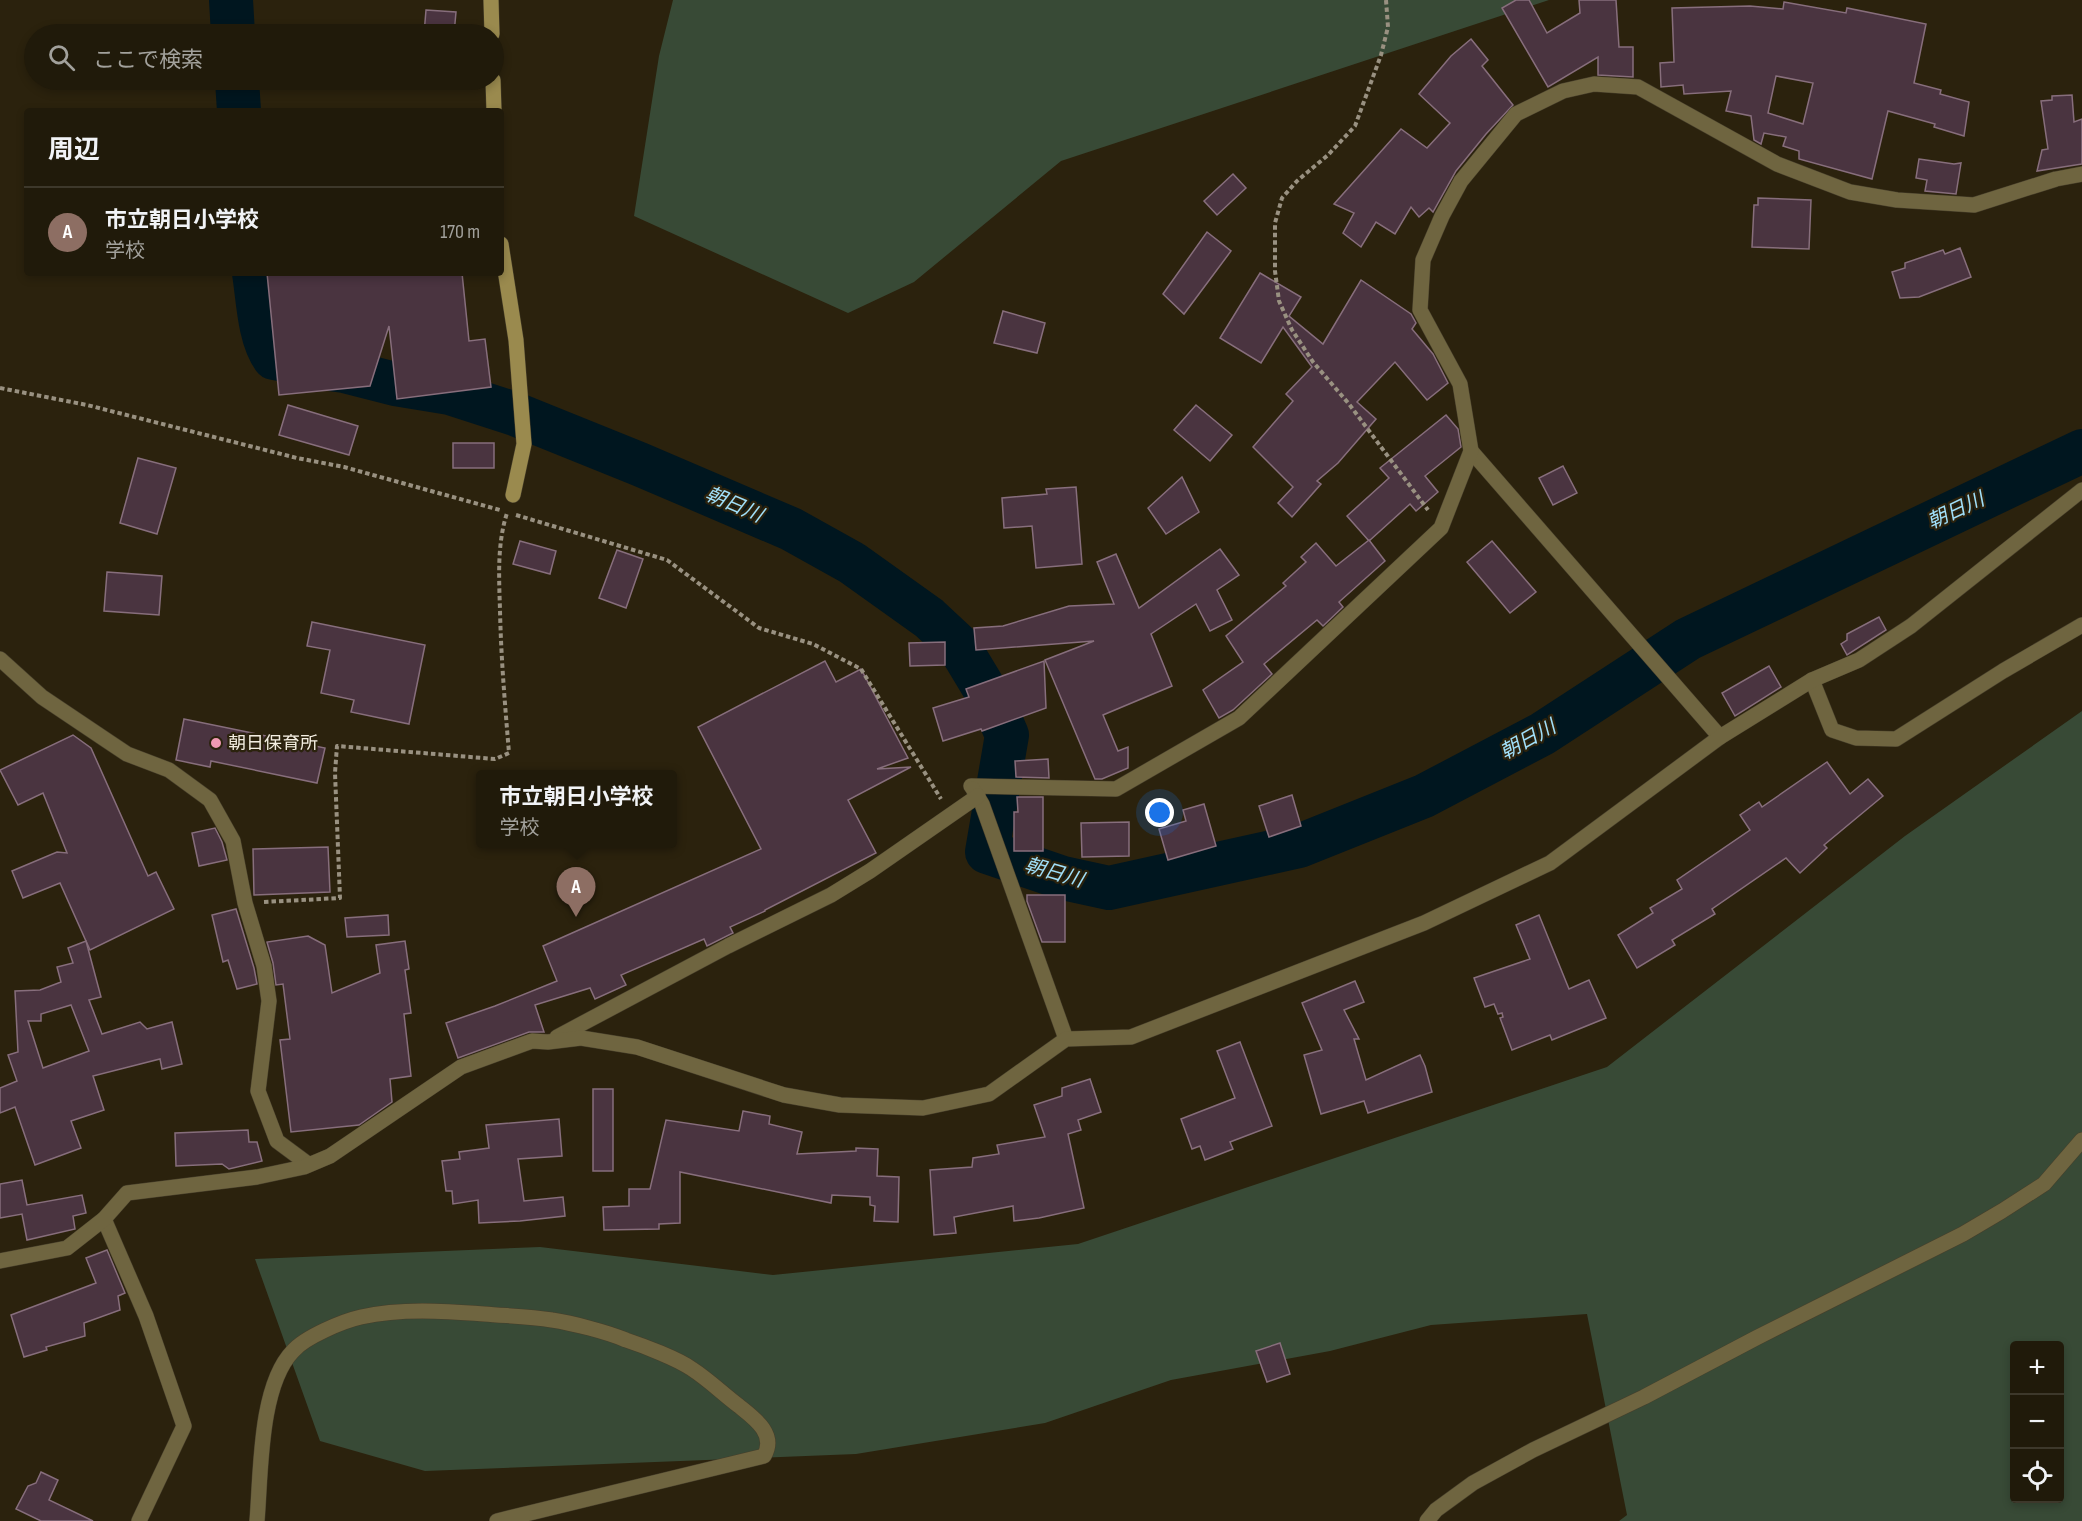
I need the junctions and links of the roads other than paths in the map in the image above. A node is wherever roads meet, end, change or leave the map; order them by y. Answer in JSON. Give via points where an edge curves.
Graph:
{"nodes":[{"id":1,"x":491,"y":0,"type":"edge"},
{"id":2,"x":492,"y":24,"type":"edge"},
{"id":3,"x":493,"y":90,"type":"edge"},
{"id":4,"x":494,"y":108,"type":"edge"},
{"id":5,"x":2082,"y":174,"type":"edge"},
{"id":6,"x":504,"y":263,"type":"edge"},
{"id":7,"x":1471,"y":451,"type":"junction"},
{"id":8,"x":2082,"y":490,"type":"edge"},
{"id":9,"x":513,"y":495,"type":"road end"},
{"id":10,"x":2082,"y":624,"type":"edge"},
{"id":11,"x":0,"y":658,"type":"edge"},
{"id":12,"x":1812,"y":680,"type":"junction"},
{"id":13,"x":1720,"y":737,"type":"junction"},
{"id":14,"x":978,"y":796,"type":"junction"},
{"id":15,"x":1066,"y":1039,"type":"junction"},
{"id":16,"x":548,"y":1042,"type":"junction"},
{"id":17,"x":2082,"y":1140,"type":"edge"},
{"id":18,"x":308,"y":1164,"type":"junction"},
{"id":19,"x":104,"y":1219,"type":"junction"},
{"id":20,"x":0,"y":1261,"type":"edge"},
{"id":21,"x":139,"y":1521,"type":"edge"},
{"id":22,"x":257,"y":1521,"type":"edge"},
{"id":23,"x":497,"y":1521,"type":"edge"},
{"id":24,"x":1427,"y":1521,"type":"edge"}],
"edges":[{"from":1,"to":2,"type":"street"},
{"from":3,"to":4,"type":"street"},
{"from":5,"to":7,"type":"street","via":[[1974,205],[1897,201],[1850,192],[1776,165],[1638,87],[1594,84],[1563,91],[1516,114],[1496,137],[1461,181],[1423,260],[1420,310],[1460,384]]},
{"from":6,"to":9,"type":"street","via":[[516,340],[524,444]]},
{"from":7,"to":13,"type":"street"},
{"from":7,"to":14,"type":"street","via":[[1441,528],[1239,718],[1116,789],[971,786]]},
{"from":8,"to":12,"type":"street","via":[[1911,626],[1859,660]]},
{"from":10,"to":12,"type":"street","via":[[1896,739],[1856,738],[1832,730]]},
{"from":11,"to":18,"type":"street","via":[[42,697],[127,754],[169,770],[210,800],[233,841],[245,903],[264,966],[269,1001],[258,1091],[277,1140]]},
{"from":12,"to":13,"type":"street"},
{"from":13,"to":15,"type":"street","via":[[1550,863],[1424,923],[1131,1037]]},
{"from":14,"to":15,"type":"street"},
{"from":14,"to":16,"type":"street","via":[[831,895]]},
{"from":15,"to":16,"type":"street","via":[[989,1094],[923,1108],[840,1105],[784,1095],[637,1047],[581,1038]]},
{"from":16,"to":18,"type":"street","via":[[532,1041],[462,1067],[330,1156]]},
{"from":17,"to":24,"type":"street","via":[[2044,1184],[2002,1212],[1533,1450],[1473,1483]]},
{"from":18,"to":19,"type":"street","via":[[257,1177],[127,1193]]},
{"from":19,"to":20,"type":"street","via":[[67,1248]]},
{"from":19,"to":21,"type":"street","via":[[146,1316],[184,1426]]},
{"from":22,"to":23,"type":"street","via":[[266,1418],[278,1374],[292,1351],[311,1336],[361,1317],[444,1311],[541,1319],[624,1339],[691,1368],[750,1415],[769,1439],[764,1456]]}]}
